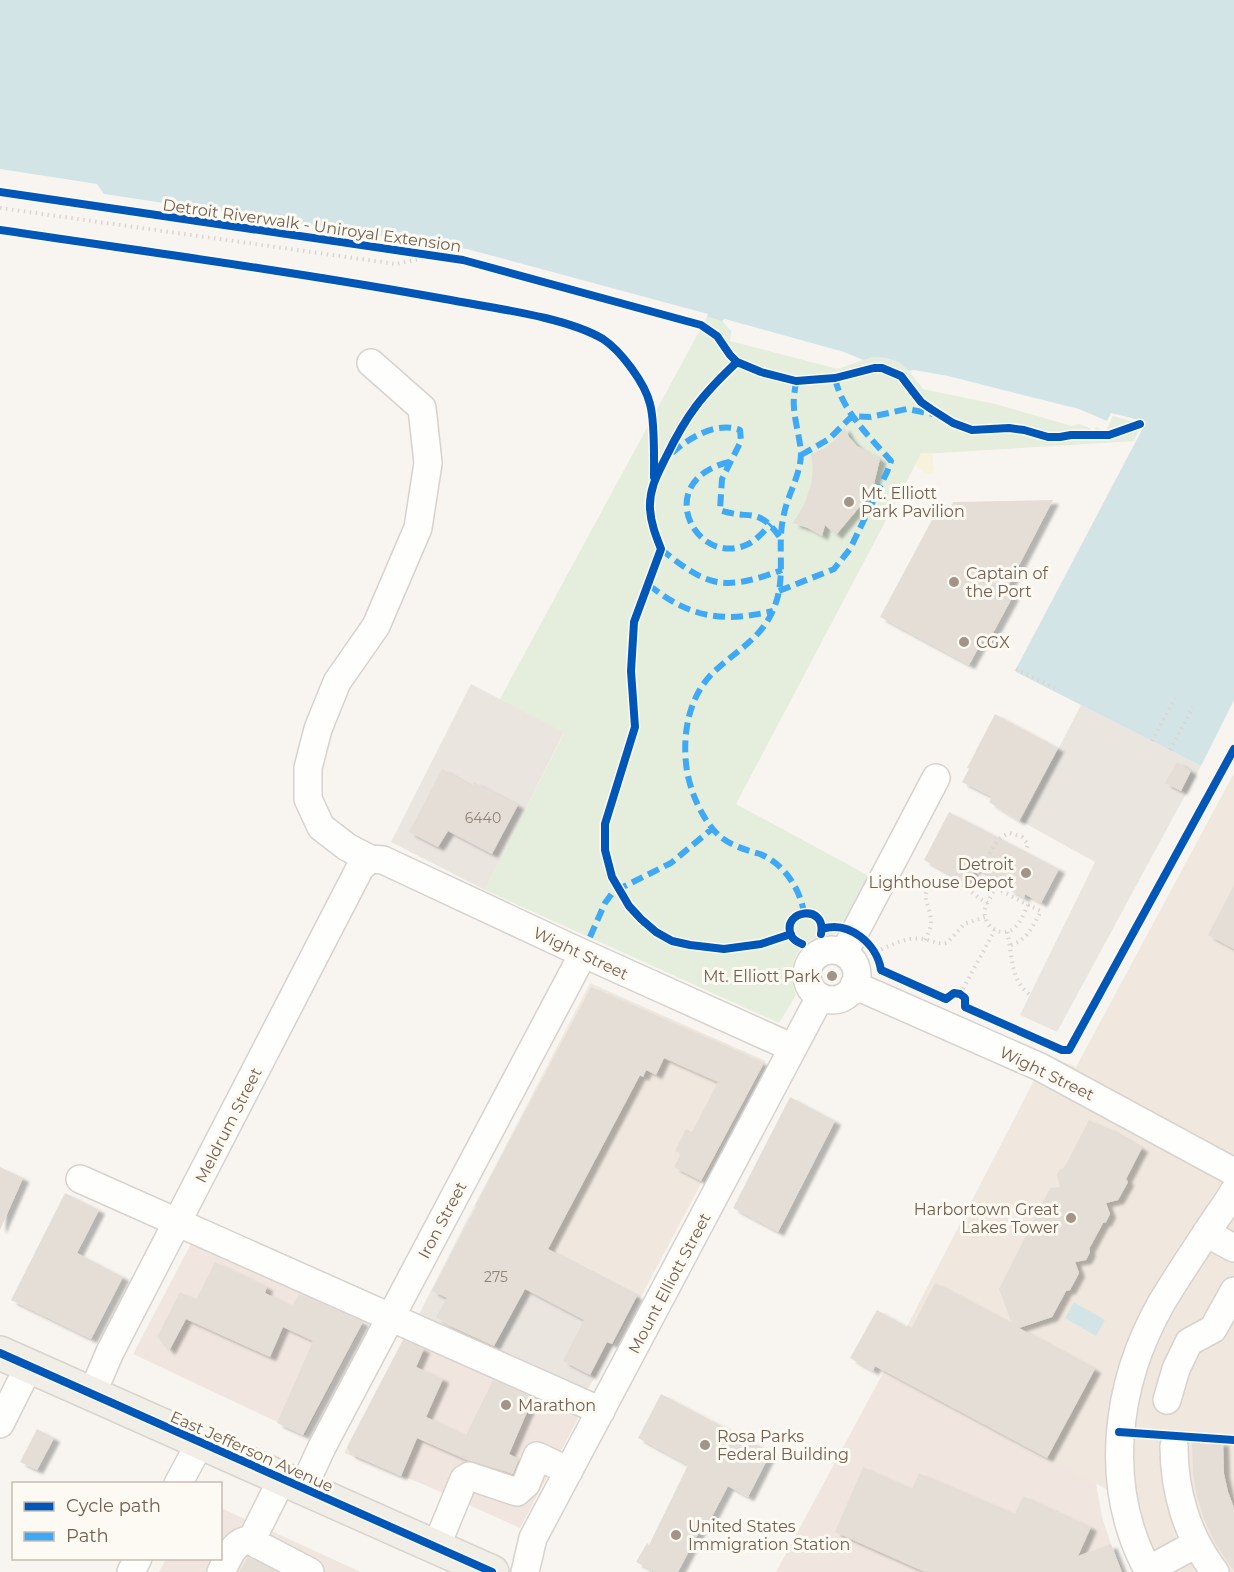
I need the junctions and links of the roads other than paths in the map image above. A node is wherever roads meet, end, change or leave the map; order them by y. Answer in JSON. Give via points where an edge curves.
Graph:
{"nodes":[{"id":1,"x":371,"y":363,"type":"dead end"},
{"id":2,"x":936,"y":778,"type":"dead end"},
{"id":3,"x":370,"y":859,"type":"junction"},
{"id":4,"x":843,"y":953,"type":"junction"},
{"id":5,"x":583,"y":954,"type":"junction"},
{"id":6,"x":854,"y":985,"type":"junction"},
{"id":7,"x":820,"y":997,"type":"junction"},
{"id":8,"x":793,"y":1048,"type":"junction"},
{"id":9,"x":1234,"y":1172,"type":"edge"},
{"id":10,"x":80,"y":1179,"type":"dead end"},
{"id":11,"x":1234,"y":1191,"type":"edge"},
{"id":12,"x":178,"y":1222,"type":"junction"},
{"id":13,"x":1206,"y":1233,"type":"junction"},
{"id":14,"x":1234,"y":1248,"type":"edge"},
{"id":15,"x":1234,"y":1291,"type":"edge"},
{"id":16,"x":390,"y":1317,"type":"junction"},
{"id":17,"x":1152,"y":1322,"type":"junction"},
{"id":18,"x":1189,"y":1342,"type":"junction"},
{"id":19,"x":0,"y":1353,"type":"edge"},
{"id":20,"x":29,"y":1366,"type":"junction"},
{"id":21,"x":92,"y":1394,"type":"junction"},
{"id":22,"x":1167,"y":1400,"type":"dead end"},
{"id":23,"x":601,"y":1411,"type":"junction"},
{"id":24,"x":0,"y":1424,"type":"edge"},
{"id":25,"x":200,"y":1443,"type":"junction"},
{"id":26,"x":1174,"y":1446,"type":"dead end"},
{"id":27,"x":569,"y":1471,"type":"junction"},
{"id":28,"x":179,"y":1482,"type":"edge"},
{"id":29,"x":292,"y":1483,"type":"junction"},
{"id":30,"x":251,"y":1541,"type":"junction"},
{"id":31,"x":1196,"y":1544,"type":"junction"},
{"id":32,"x":436,"y":1547,"type":"junction"},
{"id":33,"x":1148,"y":1571,"type":"edge"},
{"id":34,"x":221,"y":1572,"type":"edge"},
{"id":35,"x":310,"y":1572,"type":"edge"},
{"id":36,"x":492,"y":1572,"type":"edge"},
{"id":37,"x":525,"y":1572,"type":"edge"},
{"id":38,"x":1215,"y":1572,"type":"edge"}],
"edges":[{"from":1,"to":3,"type":"street","name":"Wight Street","via":[[422,408],[428,463],[418,528],[376,626],[337,682],[308,768],[308,799],[321,827]]},
{"from":2,"to":4,"type":"street"},
{"from":3,"to":5,"type":"street","name":"Wight Street","via":[[383,860]]},
{"from":3,"to":12,"type":"street","name":"Meldrum Street","via":[[360,868]]},
{"from":4,"to":6,"type":"street","via":[[854,964]]},
{"from":4,"to":7,"type":"street","via":[[829,950],[810,963],[807,978]]},
{"from":5,"to":8,"type":"street","name":"Wight Street"},
{"from":5,"to":16,"type":"street","name":"Iron Street"},
{"from":6,"to":7,"type":"street","via":[[839,999]]},
{"from":6,"to":9,"type":"street","name":"Wight Street","via":[[1019,1045],[1050,1072]]},
{"from":7,"to":8,"type":"street","name":"Mount Elliott Street"},
{"from":8,"to":23,"type":"street","name":"Mount Elliott Street"},
{"from":10,"to":12,"type":"street"},
{"from":11,"to":13,"type":"street"},
{"from":12,"to":16,"type":"street"},
{"from":12,"to":21,"type":"street","name":"Meldrum Street"},
{"from":13,"to":14,"type":"street"},
{"from":13,"to":17,"type":"street"},
{"from":15,"to":18,"type":"street","via":[[1213,1329]]},
{"from":16,"to":23,"type":"street"},
{"from":16,"to":29,"type":"street","name":"Iron Street"},
{"from":17,"to":18,"type":"street"},
{"from":17,"to":33,"type":"street","via":[[1133,1369],[1119,1431],[1123,1499],[1129,1526]]},
{"from":18,"to":22,"type":"street"},
{"from":19,"to":20,"type":"main road","name":"East Jefferson Avenue"},
{"from":20,"to":21,"type":"main road","name":"East Jefferson Avenue"},
{"from":20,"to":24,"type":"street"},
{"from":21,"to":25,"type":"main road","name":"East Jefferson Avenue"},
{"from":23,"to":27,"type":"street","name":"Mount Elliott Street"},
{"from":25,"to":28,"type":"street"},
{"from":25,"to":29,"type":"main road","name":"East Jefferson Avenue"},
{"from":26,"to":31,"type":"street","via":[[1174,1473]]},
{"from":27,"to":32,"type":"street","via":[[537,1456],[526,1484],[517,1492],[469,1476],[464,1479]]},
{"from":27,"to":37,"type":"street","name":"Mount Elliott Street","via":[[533,1538]]},
{"from":29,"to":30,"type":"street","name":"Iron Street"},
{"from":29,"to":32,"type":"main road","name":"East Jefferson Avenue"},
{"from":30,"to":34,"type":"street","via":[[242,1540],[236,1545]]},
{"from":30,"to":35,"type":"street"},
{"from":31,"to":33,"type":"street"},
{"from":31,"to":38,"type":"street"},
{"from":32,"to":36,"type":"main road","name":"East Jefferson Avenue"}]}
